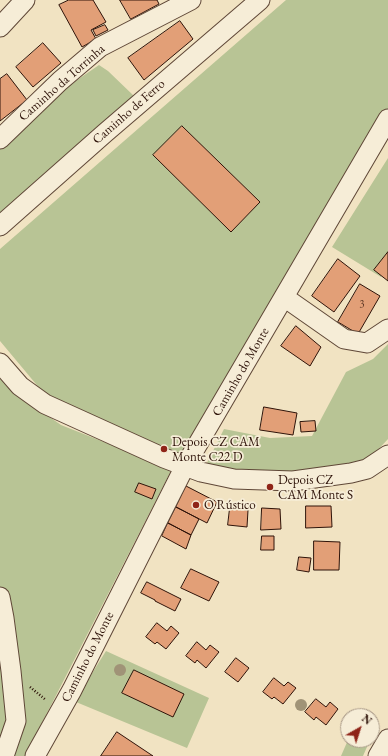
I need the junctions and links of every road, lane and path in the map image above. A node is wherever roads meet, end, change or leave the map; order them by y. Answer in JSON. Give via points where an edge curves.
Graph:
{"nodes":[{"id":1,"x":25,"y":0,"type":"edge"},
{"id":2,"x":191,"y":0,"type":"edge"},
{"id":3,"x":260,"y":0,"type":"edge"},
{"id":4,"x":0,"y":27,"type":"edge"},
{"id":5,"x":388,"y":119,"type":"edge"},
{"id":6,"x":0,"y":139,"type":"edge"},
{"id":7,"x":0,"y":226,"type":"edge"},
{"id":8,"x":284,"y":297,"type":"junction"},
{"id":9,"x":388,"y":329,"type":"edge"},
{"id":10,"x":0,"y":363,"type":"edge"},
{"id":11,"x":388,"y":454,"type":"edge"},
{"id":12,"x":185,"y":466,"type":"junction"},
{"id":13,"x":0,"y":597,"type":"edge"},
{"id":14,"x":11,"y":671,"type":"junction"},
{"id":15,"x":59,"y":711,"type":"junction"},
{"id":16,"x":388,"y":739,"type":"edge"},
{"id":17,"x":4,"y":756,"type":"edge"},
{"id":18,"x":35,"y":756,"type":"edge"},
{"id":19,"x":378,"y":756,"type":"edge"}],
"edges":[{"from":1,"to":4,"type":"street"},
{"from":2,"to":6,"type":"street","name":"Caminho da Torrinha","via":[[100,47],[60,81]]},
{"from":3,"to":7,"type":"street","name":"Caminho de Ferro"},
{"from":5,"to":8,"type":"street","name":"Caminho do Monte"},
{"from":8,"to":9,"type":"street","via":[[344,339],[367,343]]},
{"from":8,"to":12,"type":"street","name":"Caminho do Monte"},
{"from":10,"to":12,"type":"street","via":[[20,386],[45,404]]},
{"from":11,"to":12,"type":"street","via":[[368,469],[351,474],[293,482],[234,479]]},
{"from":12,"to":15,"type":"street","name":"Caminho do Monte"},
{"from":13,"to":14,"type":"street"},
{"from":14,"to":15,"type":"path"},
{"from":14,"to":17,"type":"street","via":[[16,721]]},
{"from":15,"to":18,"type":"street","name":"Caminho do Monte"},
{"from":16,"to":19,"type":"street"}]}
